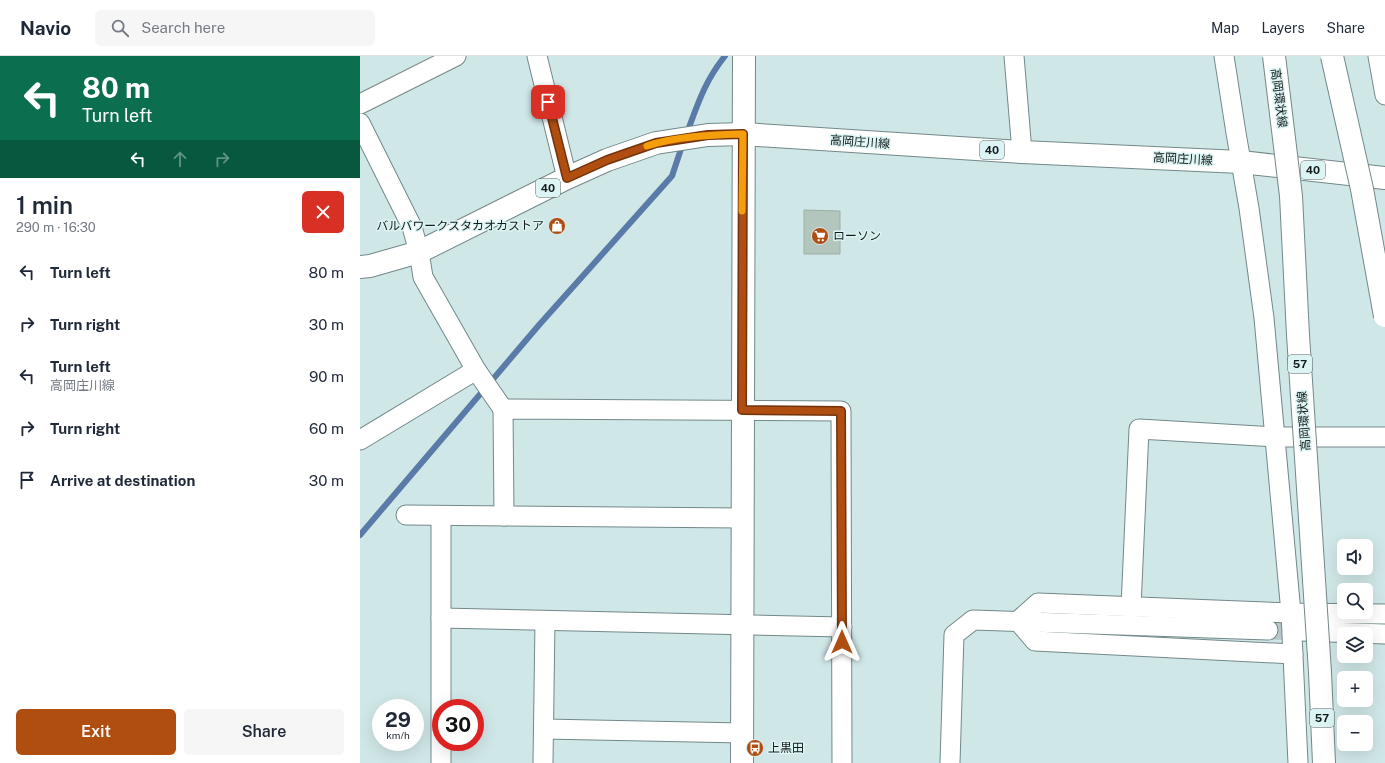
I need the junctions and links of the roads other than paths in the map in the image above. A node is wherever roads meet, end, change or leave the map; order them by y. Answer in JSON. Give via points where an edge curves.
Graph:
{"nodes":[{"id":1,"x":456,"y":56,"type":"edge"},
{"id":2,"x":537,"y":56,"type":"edge"},
{"id":3,"x":1014,"y":56,"type":"edge"},
{"id":4,"x":1224,"y":56,"type":"edge"},
{"id":5,"x":1274,"y":56,"type":"edge"},
{"id":6,"x":1332,"y":56,"type":"edge"},
{"id":7,"x":1378,"y":56,"type":"edge"},
{"id":8,"x":746,"y":58,"type":"edge"},
{"id":9,"x":1385,"y":95,"type":"edge"},
{"id":10,"x":360,"y":104,"type":"edge"},
{"id":11,"x":360,"y":123,"type":"edge"},
{"id":12,"x":743,"y":134,"type":"junction"},
{"id":13,"x":1022,"y":152,"type":"junction"},
{"id":14,"x":1241,"y":162,"type":"junction"},
{"id":15,"x":567,"y":178,"type":"junction"},
{"id":16,"x":1385,"y":178,"type":"edge"},
{"id":17,"x":419,"y":252,"type":"junction"},
{"id":18,"x":360,"y":267,"type":"edge"},
{"id":19,"x":1385,"y":316,"type":"edge"},
{"id":20,"x":476,"y":370,"type":"junction"},
{"id":21,"x":502,"y":409,"type":"junction"},
{"id":22,"x":742,"y":410,"type":"junction"},
{"id":23,"x":1275,"y":437,"type":"junction"},
{"id":24,"x":1385,"y":437,"type":"edge"},
{"id":25,"x":360,"y":440,"type":"edge"},
{"id":26,"x":406,"y":516,"type":"dead end"},
{"id":27,"x":440,"y":516,"type":"junction"},
{"id":28,"x":504,"y":516,"type":"junction"},
{"id":29,"x":742,"y":518,"type":"junction"},
{"id":30,"x":1131,"y":607,"type":"junction"},
{"id":31,"x":1291,"y":613,"type":"junction"},
{"id":32,"x":1385,"y":614,"type":"edge"},
{"id":33,"x":441,"y":618,"type":"junction"},
{"id":34,"x":545,"y":621,"type":"junction"},
{"id":35,"x":1018,"y":621,"type":"junction"},
{"id":36,"x":742,"y":625,"type":"junction"},
{"id":37,"x":842,"y":626,"type":"junction"},
{"id":38,"x":1268,"y":630,"type":"tunnel mouth"},
{"id":39,"x":1301,"y":631,"type":"tunnel mouth"},
{"id":40,"x":1385,"y":634,"type":"edge"},
{"id":41,"x":1293,"y":654,"type":"junction"},
{"id":42,"x":544,"y":729,"type":"junction"},
{"id":43,"x":742,"y":733,"type":"junction"},
{"id":44,"x":441,"y":763,"type":"edge"},
{"id":45,"x":543,"y":763,"type":"edge"},
{"id":46,"x":742,"y":763,"type":"edge"},
{"id":47,"x":842,"y":763,"type":"edge"},
{"id":48,"x":950,"y":763,"type":"edge"},
{"id":49,"x":1298,"y":763,"type":"edge"},
{"id":50,"x":1324,"y":763,"type":"edge"}],
"edges":[{"from":1,"to":10,"type":"street"},
{"from":2,"to":15,"type":"street"},
{"from":3,"to":13,"type":"street"},
{"from":4,"to":14,"type":"street"},
{"from":5,"to":50,"type":"main road","name":"高岡環状線","number":"57","bridge":true,"via":[[1291,196]]},
{"from":6,"to":19,"type":"main road","bridge":true,"via":[[1362,189]]},
{"from":7,"to":9,"type":"street"},
{"from":8,"to":12,"type":"main road"},
{"from":11,"to":17,"type":"street","via":[[412,227]]},
{"from":12,"to":13,"type":"main road","name":"高岡庄川線","number":"40"},
{"from":12,"to":15,"type":"main road","name":"高岡庄川線","number":"40","via":[[708,135],[656,143],[607,160]]},
{"from":12,"to":22,"type":"main road"},
{"from":13,"to":14,"type":"main road","name":"高岡庄川線","number":"40"},
{"from":14,"to":16,"type":"main road","name":"高岡庄川線","number":"40"},
{"from":14,"to":23,"type":"street","via":[[1264,318]]},
{"from":15,"to":17,"type":"main road","name":"高岡庄川線","number":"40"},
{"from":17,"to":18,"type":"main road","name":"高岡庄川線","number":"40"},
{"from":17,"to":20,"type":"street","via":[[423,277]]},
{"from":20,"to":21,"type":"street"},
{"from":20,"to":25,"type":"street"},
{"from":21,"to":22,"type":"street"},
{"from":21,"to":28,"type":"street"},
{"from":22,"to":29,"type":"main road"},
{"from":22,"to":37,"type":"street","via":[[841,411]]},
{"from":23,"to":24,"type":"street"},
{"from":23,"to":30,"type":"street","via":[[1139,430]]},
{"from":23,"to":31,"type":"street"},
{"from":26,"to":27,"type":"street"},
{"from":27,"to":28,"type":"street"},
{"from":27,"to":33,"type":"street"},
{"from":28,"to":29,"type":"street"},
{"from":29,"to":36,"type":"main road"},
{"from":30,"to":31,"type":"street"},
{"from":30,"to":35,"type":"street","via":[[1038,603]]},
{"from":31,"to":32,"type":"street"},
{"from":31,"to":41,"type":"street"},
{"from":33,"to":34,"type":"street"},
{"from":33,"to":44,"type":"street"},
{"from":34,"to":36,"type":"street"},
{"from":34,"to":42,"type":"street"},
{"from":35,"to":38,"type":"street"},
{"from":35,"to":41,"type":"street","via":[[1034,641]]},
{"from":35,"to":48,"type":"street","via":[[973,620],[954,635]]},
{"from":36,"to":37,"type":"street"},
{"from":36,"to":43,"type":"main road"},
{"from":37,"to":47,"type":"street"},
{"from":39,"to":40,"type":"street"},
{"from":41,"to":49,"type":"street"},
{"from":42,"to":43,"type":"street"},
{"from":42,"to":45,"type":"street"},
{"from":43,"to":46,"type":"main road"}]}
